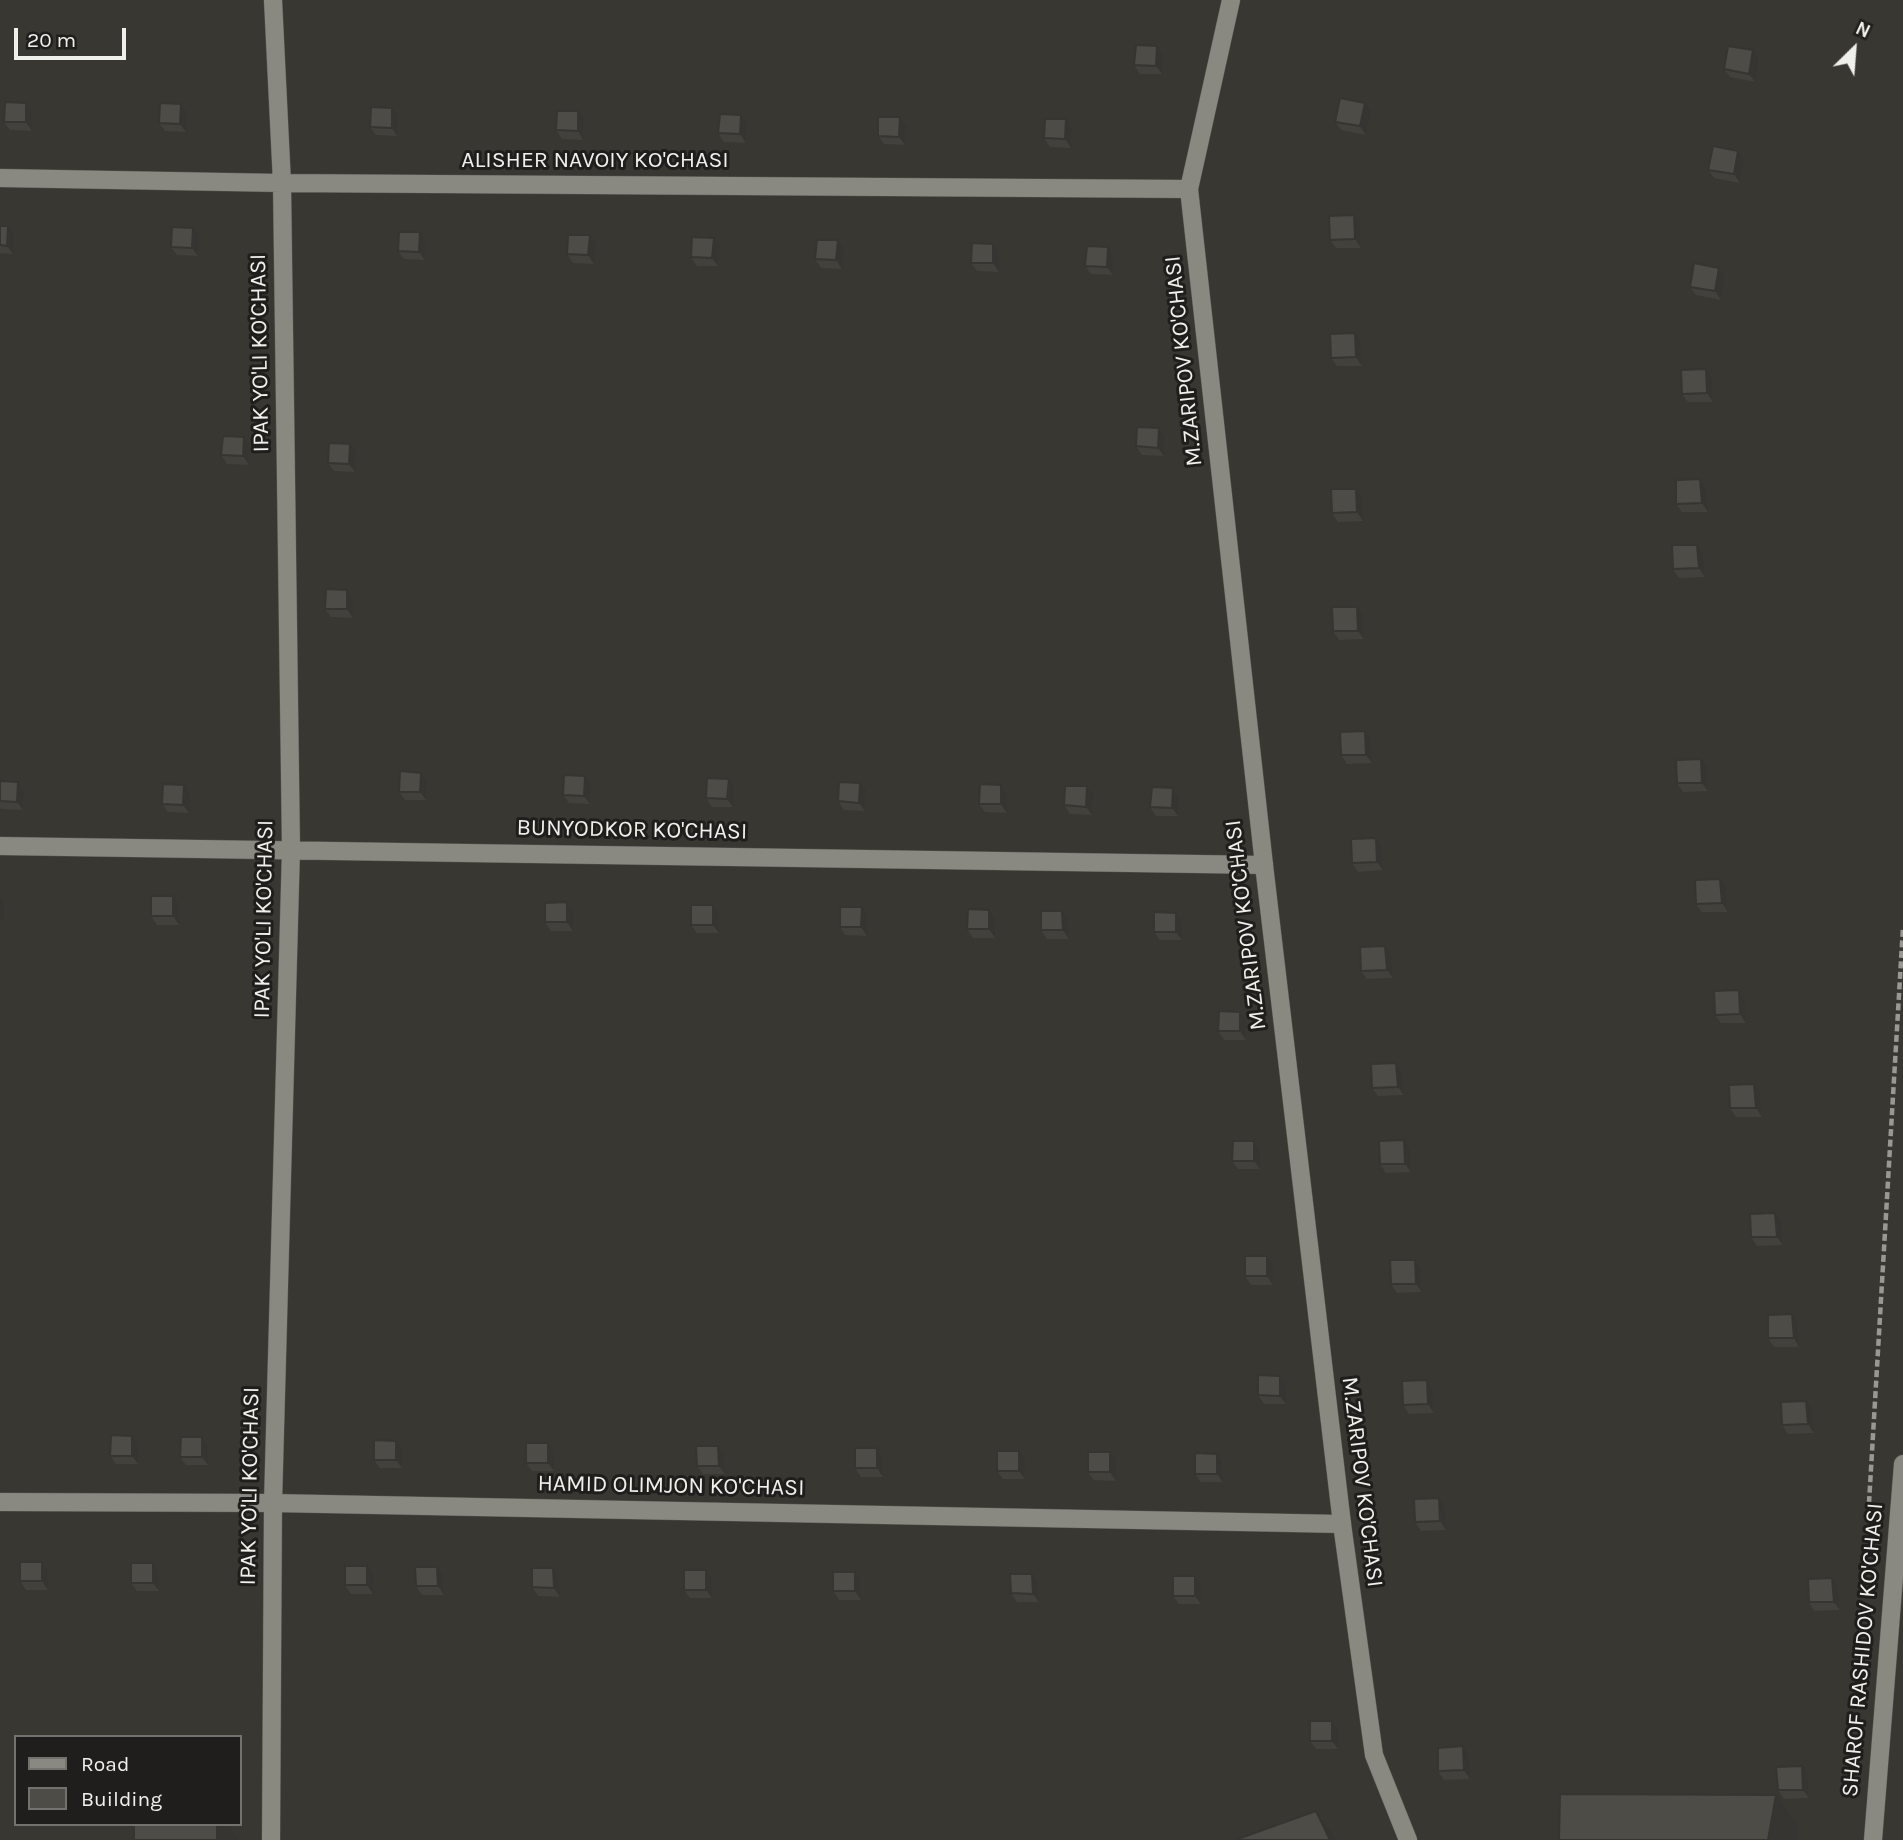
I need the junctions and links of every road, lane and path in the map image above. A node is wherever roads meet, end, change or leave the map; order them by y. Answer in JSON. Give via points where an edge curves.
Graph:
{"nodes":[{"id":1,"x":273,"y":0,"type":"edge"},
{"id":2,"x":1231,"y":0,"type":"edge"},
{"id":3,"x":0,"y":178,"type":"edge"},
{"id":4,"x":282,"y":183,"type":"junction"},
{"id":5,"x":1189,"y":189,"type":"junction"},
{"id":6,"x":0,"y":846,"type":"edge"},
{"id":7,"x":291,"y":849,"type":"junction"},
{"id":8,"x":1264,"y":865,"type":"junction"},
{"id":9,"x":1903,"y":927,"type":"edge"},
{"id":10,"x":1903,"y":1464,"type":"edge"},
{"id":11,"x":0,"y":1502,"type":"edge"},
{"id":12,"x":273,"y":1503,"type":"junction"},
{"id":13,"x":1868,"y":1507,"type":"dead end"},
{"id":14,"x":1342,"y":1524,"type":"junction"},
{"id":15,"x":271,"y":1840,"type":"edge"},
{"id":16,"x":1408,"y":1840,"type":"edge"},
{"id":17,"x":1873,"y":1840,"type":"edge"}],
"edges":[{"from":1,"to":4,"type":"street","name":"IPAK YO'LI KO'CHASI"},
{"from":2,"to":5,"type":"street","name":"M.ZARIPOV KO'CHASI"},
{"from":3,"to":4,"type":"street","name":"ALISHER NAVOIY KO'CHASI"},
{"from":4,"to":5,"type":"street","name":"ALISHER NAVOIY KO'CHASI"},
{"from":4,"to":7,"type":"street","name":"IPAK YO'LI KO'CHASI"},
{"from":5,"to":8,"type":"street","name":"M.ZARIPOV KO'CHASI"},
{"from":6,"to":7,"type":"street","name":"BUNYODKOR KO'CHASI"},
{"from":7,"to":8,"type":"street","name":"BUNYODKOR KO'CHASI"},
{"from":7,"to":12,"type":"street","name":"IPAK YO'LI KO'CHASI"},
{"from":8,"to":14,"type":"street","name":"M.ZARIPOV KO'CHASI"},
{"from":9,"to":13,"type":"path"},
{"from":10,"to":17,"type":"street","name":"SHAROF RASHIDOV KO'CHASI"},
{"from":11,"to":12,"type":"street","name":"HAMID OLIMJON KO'CHASI"},
{"from":12,"to":14,"type":"street","name":"HAMID OLIMJON KO'CHASI"},
{"from":12,"to":15,"type":"street","name":"IPAK YO'LI KO'CHASI"},
{"from":14,"to":16,"type":"street","name":"M.ZARIPOV KO'CHASI","via":[[1374,1755]]}]}
